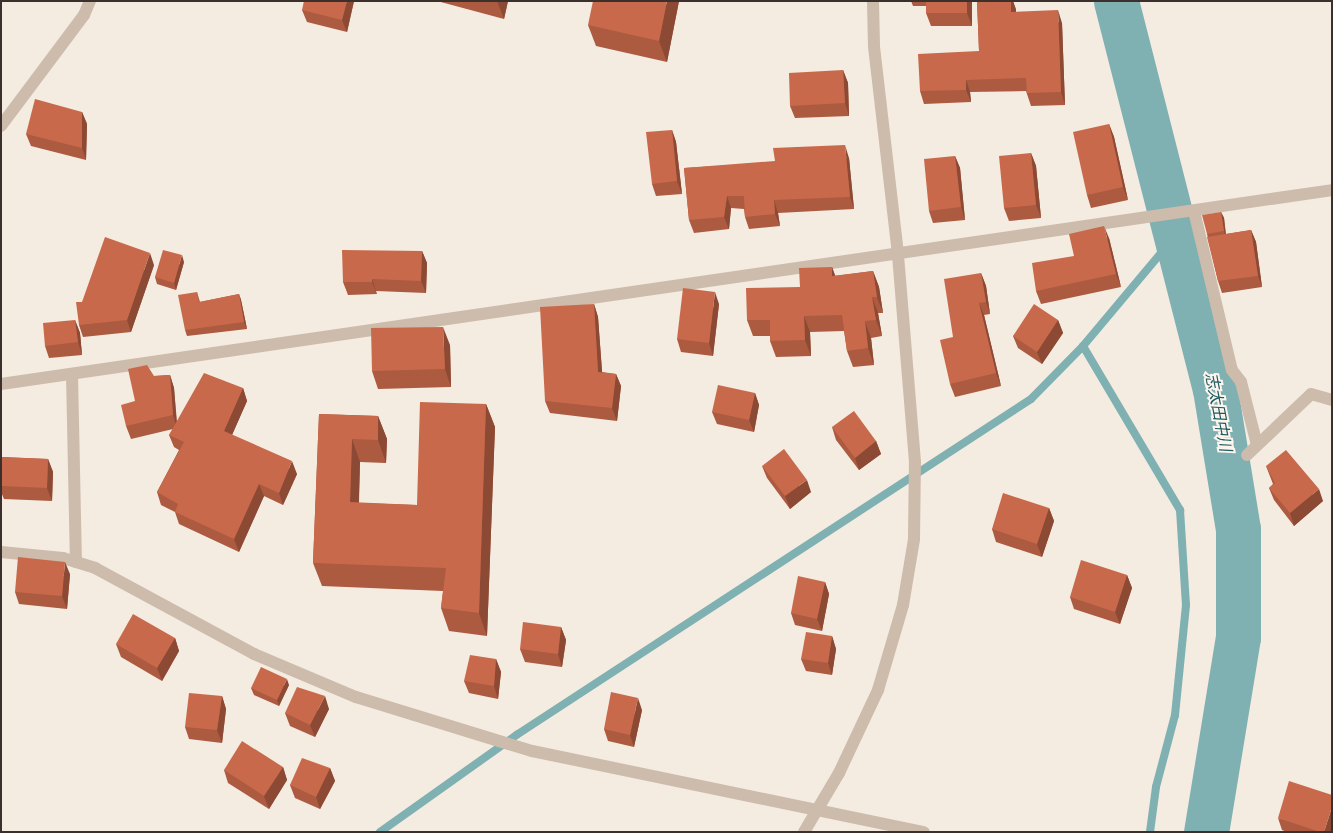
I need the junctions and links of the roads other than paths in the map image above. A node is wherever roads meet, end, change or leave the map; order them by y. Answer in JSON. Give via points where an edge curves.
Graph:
{"nodes":[{"id":1,"x":90,"y":1,"type":"edge"},
{"id":2,"x":873,"y":1,"type":"edge"},
{"id":3,"x":1,"y":126,"type":"edge"},
{"id":4,"x":1332,"y":190,"type":"edge"},
{"id":5,"x":1189,"y":212,"type":"junction"},
{"id":6,"x":898,"y":254,"type":"junction"},
{"id":7,"x":72,"y":374,"type":"junction"},
{"id":8,"x":1,"y":384,"type":"edge"},
{"id":9,"x":1332,"y":400,"type":"edge"},
{"id":10,"x":1257,"y":445,"type":"junction"},
{"id":11,"x":1247,"y":455,"type":"dead end"},
{"id":12,"x":1,"y":552,"type":"edge"},
{"id":13,"x":76,"y":562,"type":"junction"},
{"id":14,"x":820,"y":808,"type":"junction"},
{"id":15,"x":804,"y":832,"type":"edge"},
{"id":16,"x":924,"y":832,"type":"edge"}],
"edges":[{"from":1,"to":3,"type":"street","via":[[84,15]]},
{"from":2,"to":6,"type":"street","via":[[874,46]]},
{"from":4,"to":5,"type":"street"},
{"from":5,"to":6,"type":"street"},
{"from":5,"to":10,"type":"street","via":[[1232,370],[1240,382]]},
{"from":6,"to":7,"type":"street"},
{"from":6,"to":14,"type":"street","via":[[915,462],[914,539],[902,605],[878,690]]},
{"from":7,"to":8,"type":"street"},
{"from":7,"to":13,"type":"street"},
{"from":9,"to":10,"type":"street","via":[[1311,394]]},
{"from":10,"to":11,"type":"street"},
{"from":12,"to":13,"type":"street"},
{"from":13,"to":14,"type":"street","via":[[95,568],[254,654],[356,697],[532,751]]},
{"from":14,"to":15,"type":"street"},
{"from":14,"to":16,"type":"street"}]}
